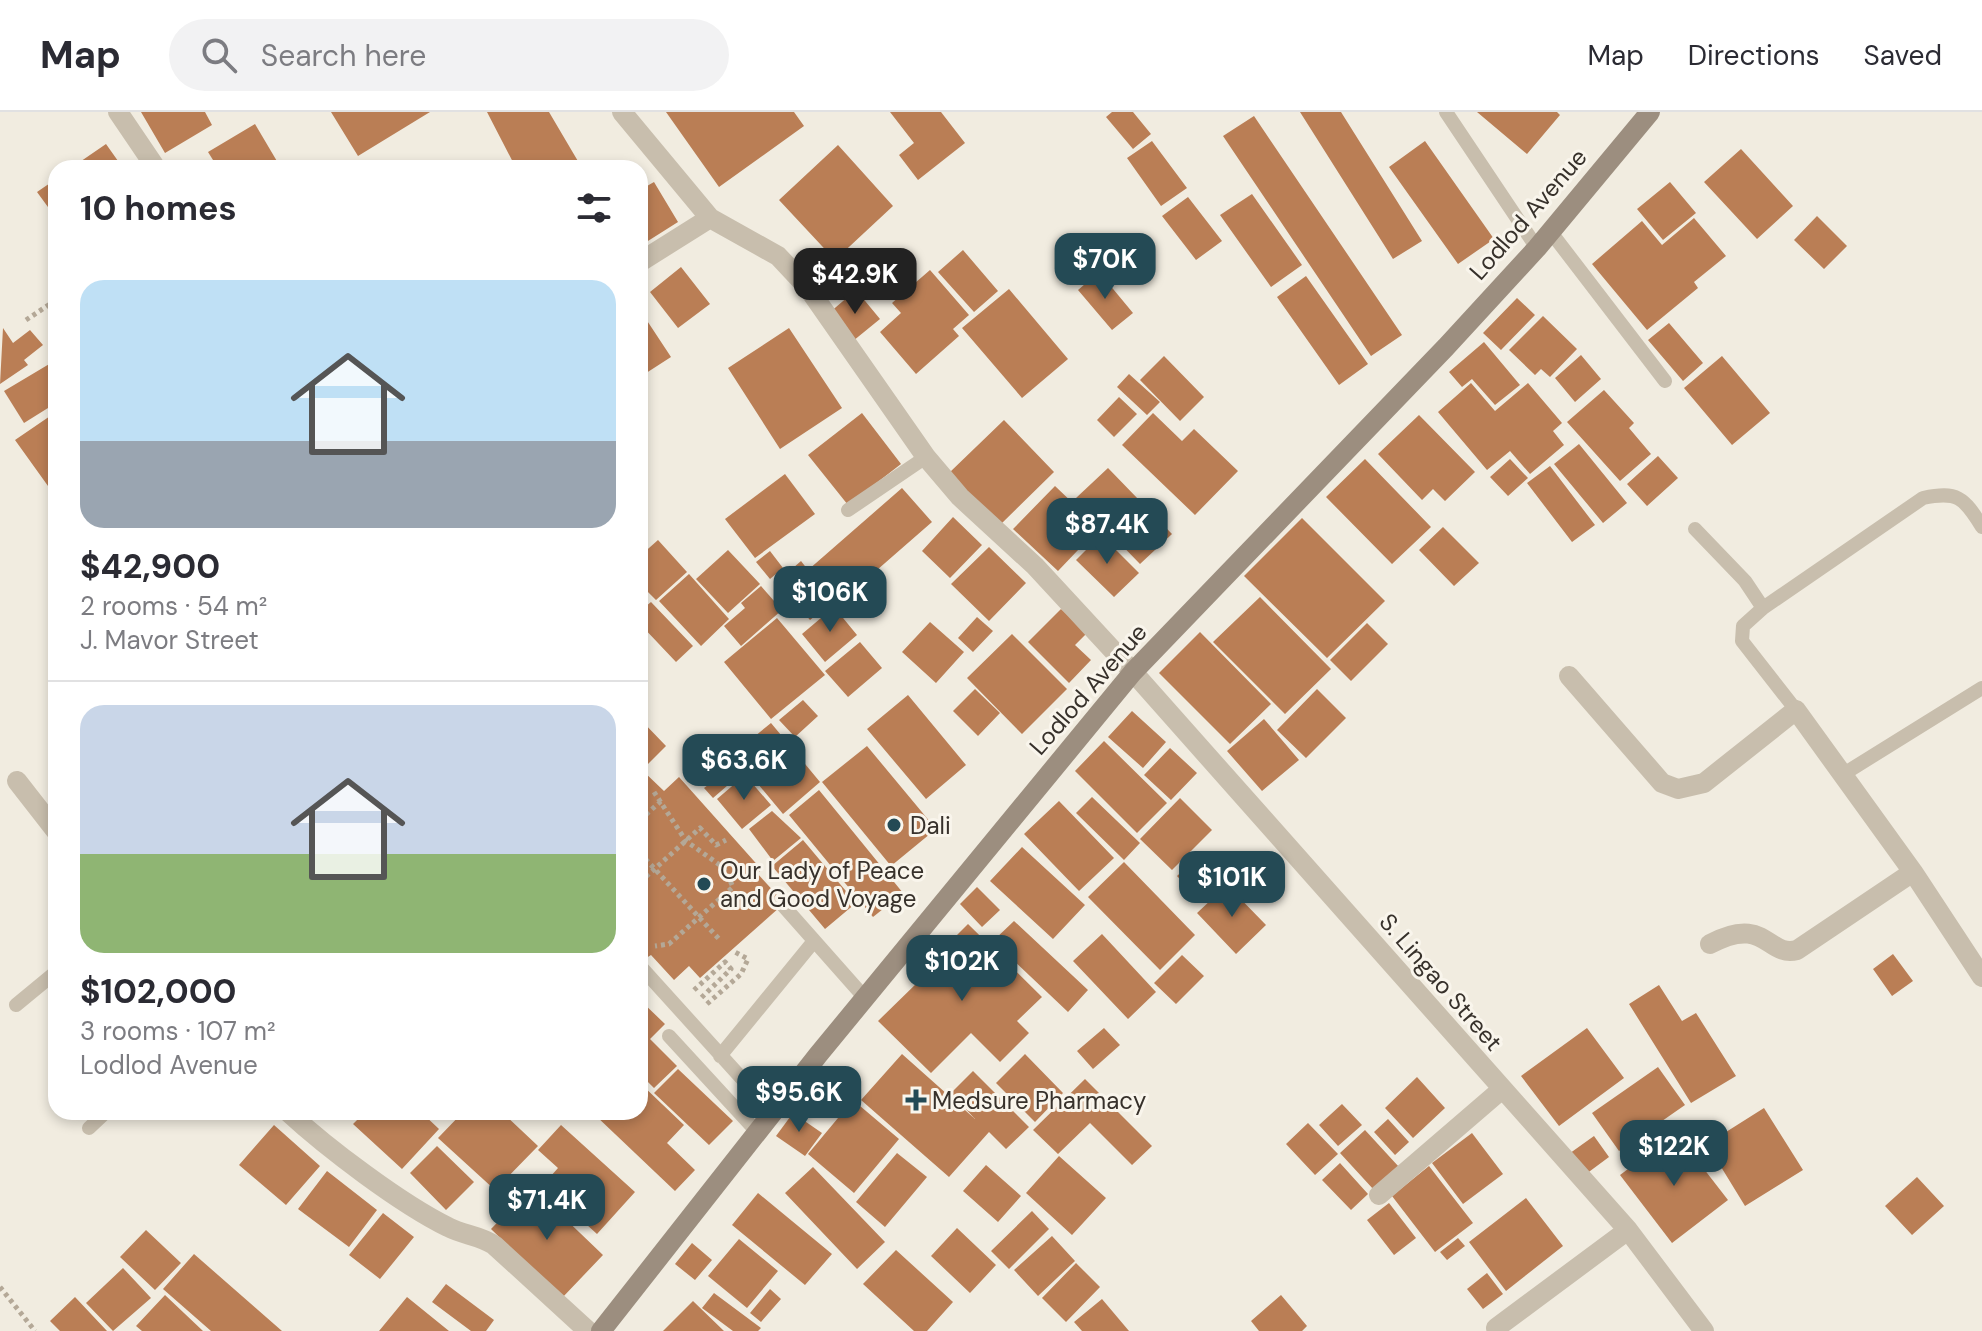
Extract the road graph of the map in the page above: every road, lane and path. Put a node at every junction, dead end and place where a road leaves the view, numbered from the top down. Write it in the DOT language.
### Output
graph roads {
  1 [pos="118,112"];
  2 [pos="622,112"];
  3 [pos="1446,112"];
  4 [pos="1646,116"];
  5 [pos="151,160"];
  6 [pos="710,218"];
  7 [pos="1550,231"];
  8 [pos="1537,248"];
  9 [pos="648,257"];
  10 [pos="48,305"];
  11 [pos="26,320"];
  12 [pos="1665,381"];
  13 [pos="926,457"];
  14 [pos="848,510"];
  15 [pos="1982,527"];
  16 [pos="1695,529"];
  17 [pos="1763,608"];
  18 [pos="1133,672"];
  19 [pos="1569,676"];
  20 [pos="1982,688"];
  21 [pos="1796,710"];
  22 [pos="1842,775"];
  23 [pos="17,781"];
  24 [pos="654,792"];
  25 [pos="661,801"];
  26 [pos="648,813"];
  27 [pos="48,821"];
  28 [pos="726,840"];
  29 [pos="686,841"];
  30 [pos="648,862"];
  31 [pos="654,869"];
  32 [pos="1913,872"];
  33 [pos="648,875"];
  34 [pos="780,902"];
  35 [pos="699,918"];
  36 [pos="719,939"];
  37 [pos="814,941"];
  38 [pos="648,943"];
  39 [pos="1710,944"];
  40 [pos="733,951"];
  41 [pos="648,975"];
  42 [pos="1982,977"];
  43 [pos="48,979"];
  44 [pos="682,989"];
  45 [pos="865,998"];
  46 [pos="16,1005"];
  47 [pos="669,1036"];
  48 [pos="720,1056"];
  49 [pos="1501,1090"];
  50 [pos="774,1114"];
  51 [pos="98,1120"];
  52 [pos="299,1120"];
  53 [pos="89,1128"];
  54 [pos="759,1134"];
  55 [pos="1379,1195"];
  56 [pos="1628,1230"];
  57 [pos="0,1287"];
  58 [pos="1496,1328"];
  59 [pos="35,1331"];
  60 [pos="588,1331"];
  61 [pos="601,1331"];
  62 [pos="1704,1331"];
  1 -- 5 [label="street"];
  2 -- 6 [label="street"];
  3 -- 8 [label="lane"];
  4 -- 7 [label="main road, Lodlod Avenue"];
  6 -- 9 [label="street"];
  6 -- 13 [label="street, S. Lingao Street"];
  7 -- 8 [label="main road, Lodlod Avenue"];
  7 -- 12 [label="lane"];
  8 -- 18 [label="main road, Lodlod Avenue"];
  10 -- 11 [label="path"];
  13 -- 14 [label="lane"];
  13 -- 18 [label="street, S. Lingao Street"];
  15 -- 17 [label="lane"];
  16 -- 17 [label="lane"];
  17 -- 21 [label="lane"];
  18 -- 45 [label="main road, Lodlod Avenue"];
  18 -- 49 [label="street, S. Lingao Street"];
  19 -- 21 [label="street"];
  20 -- 22 [label="lane"];
  21 -- 22 [label="street"];
  22 -- 32 [label="street"];
  23 -- 27 [label="street"];
  24 -- 25 [label="path"];
  25 -- 26 [label="path"];
  25 -- 29 [label="path"];
  28 -- 29 [label="path"];
  29 -- 31 [label="path"];
  29 -- 35 [label="path"];
  30 -- 31 [label="path"];
  31 -- 33 [label="path"];
  31 -- 35 [label="path"];
  32 -- 39 [label="street"];
  32 -- 42 [label="street"];
  34 -- 37 [label="lane"];
  35 -- 36 [label="path"];
  35 -- 38 [label="path"];
  37 -- 45 [label="lane"];
  37 -- 48 [label="lane"];
  40 -- 44 [label="path"];
  41 -- 48 [label="lane"];
  43 -- 46 [label="lane"];
  45 -- 50 [label="main road, Lodlod Avenue"];
  47 -- 54 [label="lane"];
  48 -- 50 [label="lane"];
  49 -- 55 [label="street"];
  49 -- 56 [label="street, S. Lingao Street"];
  50 -- 54 [label="main road, Lodlod Avenue"];
  51 -- 53 [label="lane"];
  52 -- 60 [label="street"];
  54 -- 61 [label="main road, Lodlod Avenue"];
  56 -- 58 [label="street"];
  56 -- 62 [label="street, S. Lingao Street"];
  57 -- 59 [label="path"];
}
